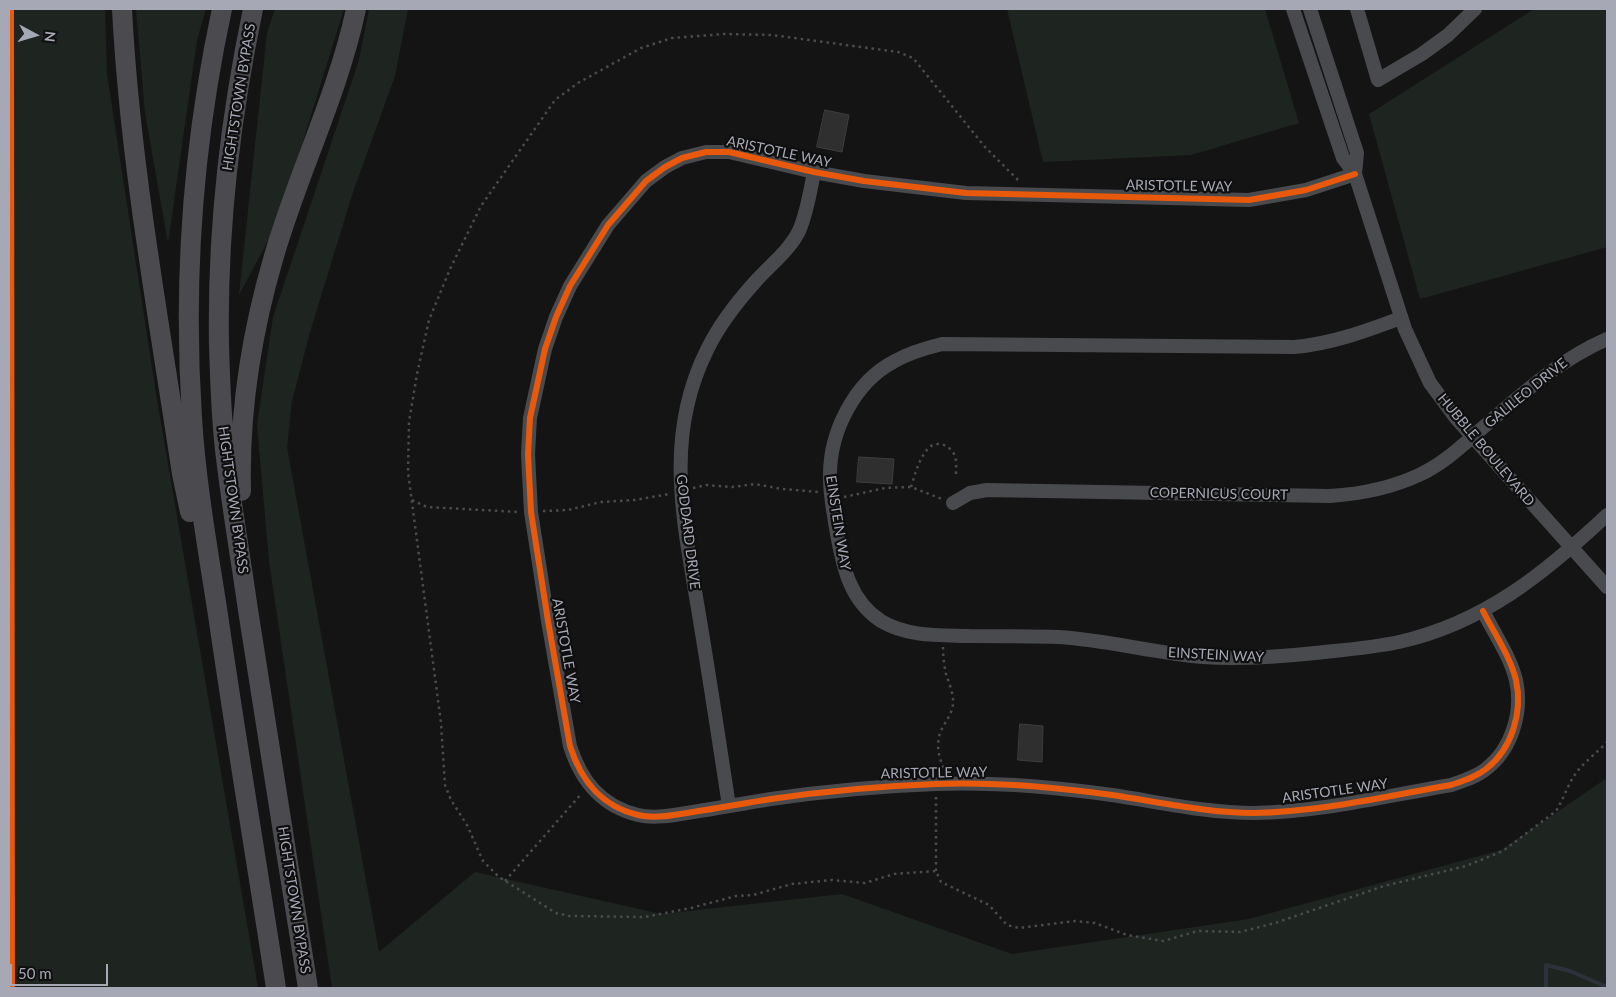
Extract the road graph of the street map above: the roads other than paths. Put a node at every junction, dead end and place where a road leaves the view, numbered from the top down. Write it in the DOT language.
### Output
graph roads {
  1 [pos="122,9"];
  2 [pos="222,9"];
  3 [pos="253,9"];
  4 [pos="356,9"];
  5 [pos="1293,9"];
  6 [pos="1310,9"];
  7 [pos="1356,9"];
  8 [pos="1475,9"];
  9 [pos="814,172"];
  10 [pos="1355,174"];
  11 [pos="1401,318"];
  12 [pos="1607,339"];
  13 [pos="1473,437"];
  14 [pos="953,503"];
  15 [pos="1607,516"];
  16 [pos="1571,548"];
  17 [pos="1607,587"];
  18 [pos="246,593"];
  19 [pos="1483,611"];
  20 [pos="231,705"];
  21 [pos="729,806"];
  22 [pos="276,988"];
  23 [pos="308,988"];
  1 -- 20 [label="highway"];
  2 -- 20 [label="highway"];
  3 -- 18 [label="highway, HIGHTSTOWN BYPASS"];
  4 -- 18 [label="highway"];
  5 -- 10 [label="street, HUBBLE BOULEVARD"];
  6 -- 10 [label="street, HUBBLE BOULEVARD"];
  7 -- 8 [label="street"];
  9 -- 10 [label="street, ARISTOTLE WAY"];
  9 -- 21 [label="street, GODDARD DRIVE"];
  9 -- 21 [label="street, ARISTOTLE WAY"];
  10 -- 11 [label="street, HUBBLE BOULEVARD"];
  11 -- 13 [label="street, HUBBLE BOULEVARD"];
  11 -- 19 [label="street, EINSTEIN WAY"];
  12 -- 13 [label="street, GALILEO DRIVE"];
  13 -- 14 [label="street, COPERNICUS COURT"];
  13 -- 16 [label="street, HUBBLE BOULEVARD"];
  15 -- 16 [label="street, EINSTEIN WAY"];
  16 -- 17 [label="street, HUBBLE BOULEVARD"];
  16 -- 19 [label="street, EINSTEIN WAY"];
  18 -- 23 [label="highway, HIGHTSTOWN BYPASS"];
  19 -- 21 [label="street, ARISTOTLE WAY"];
  20 -- 22 [label="highway"];
}
